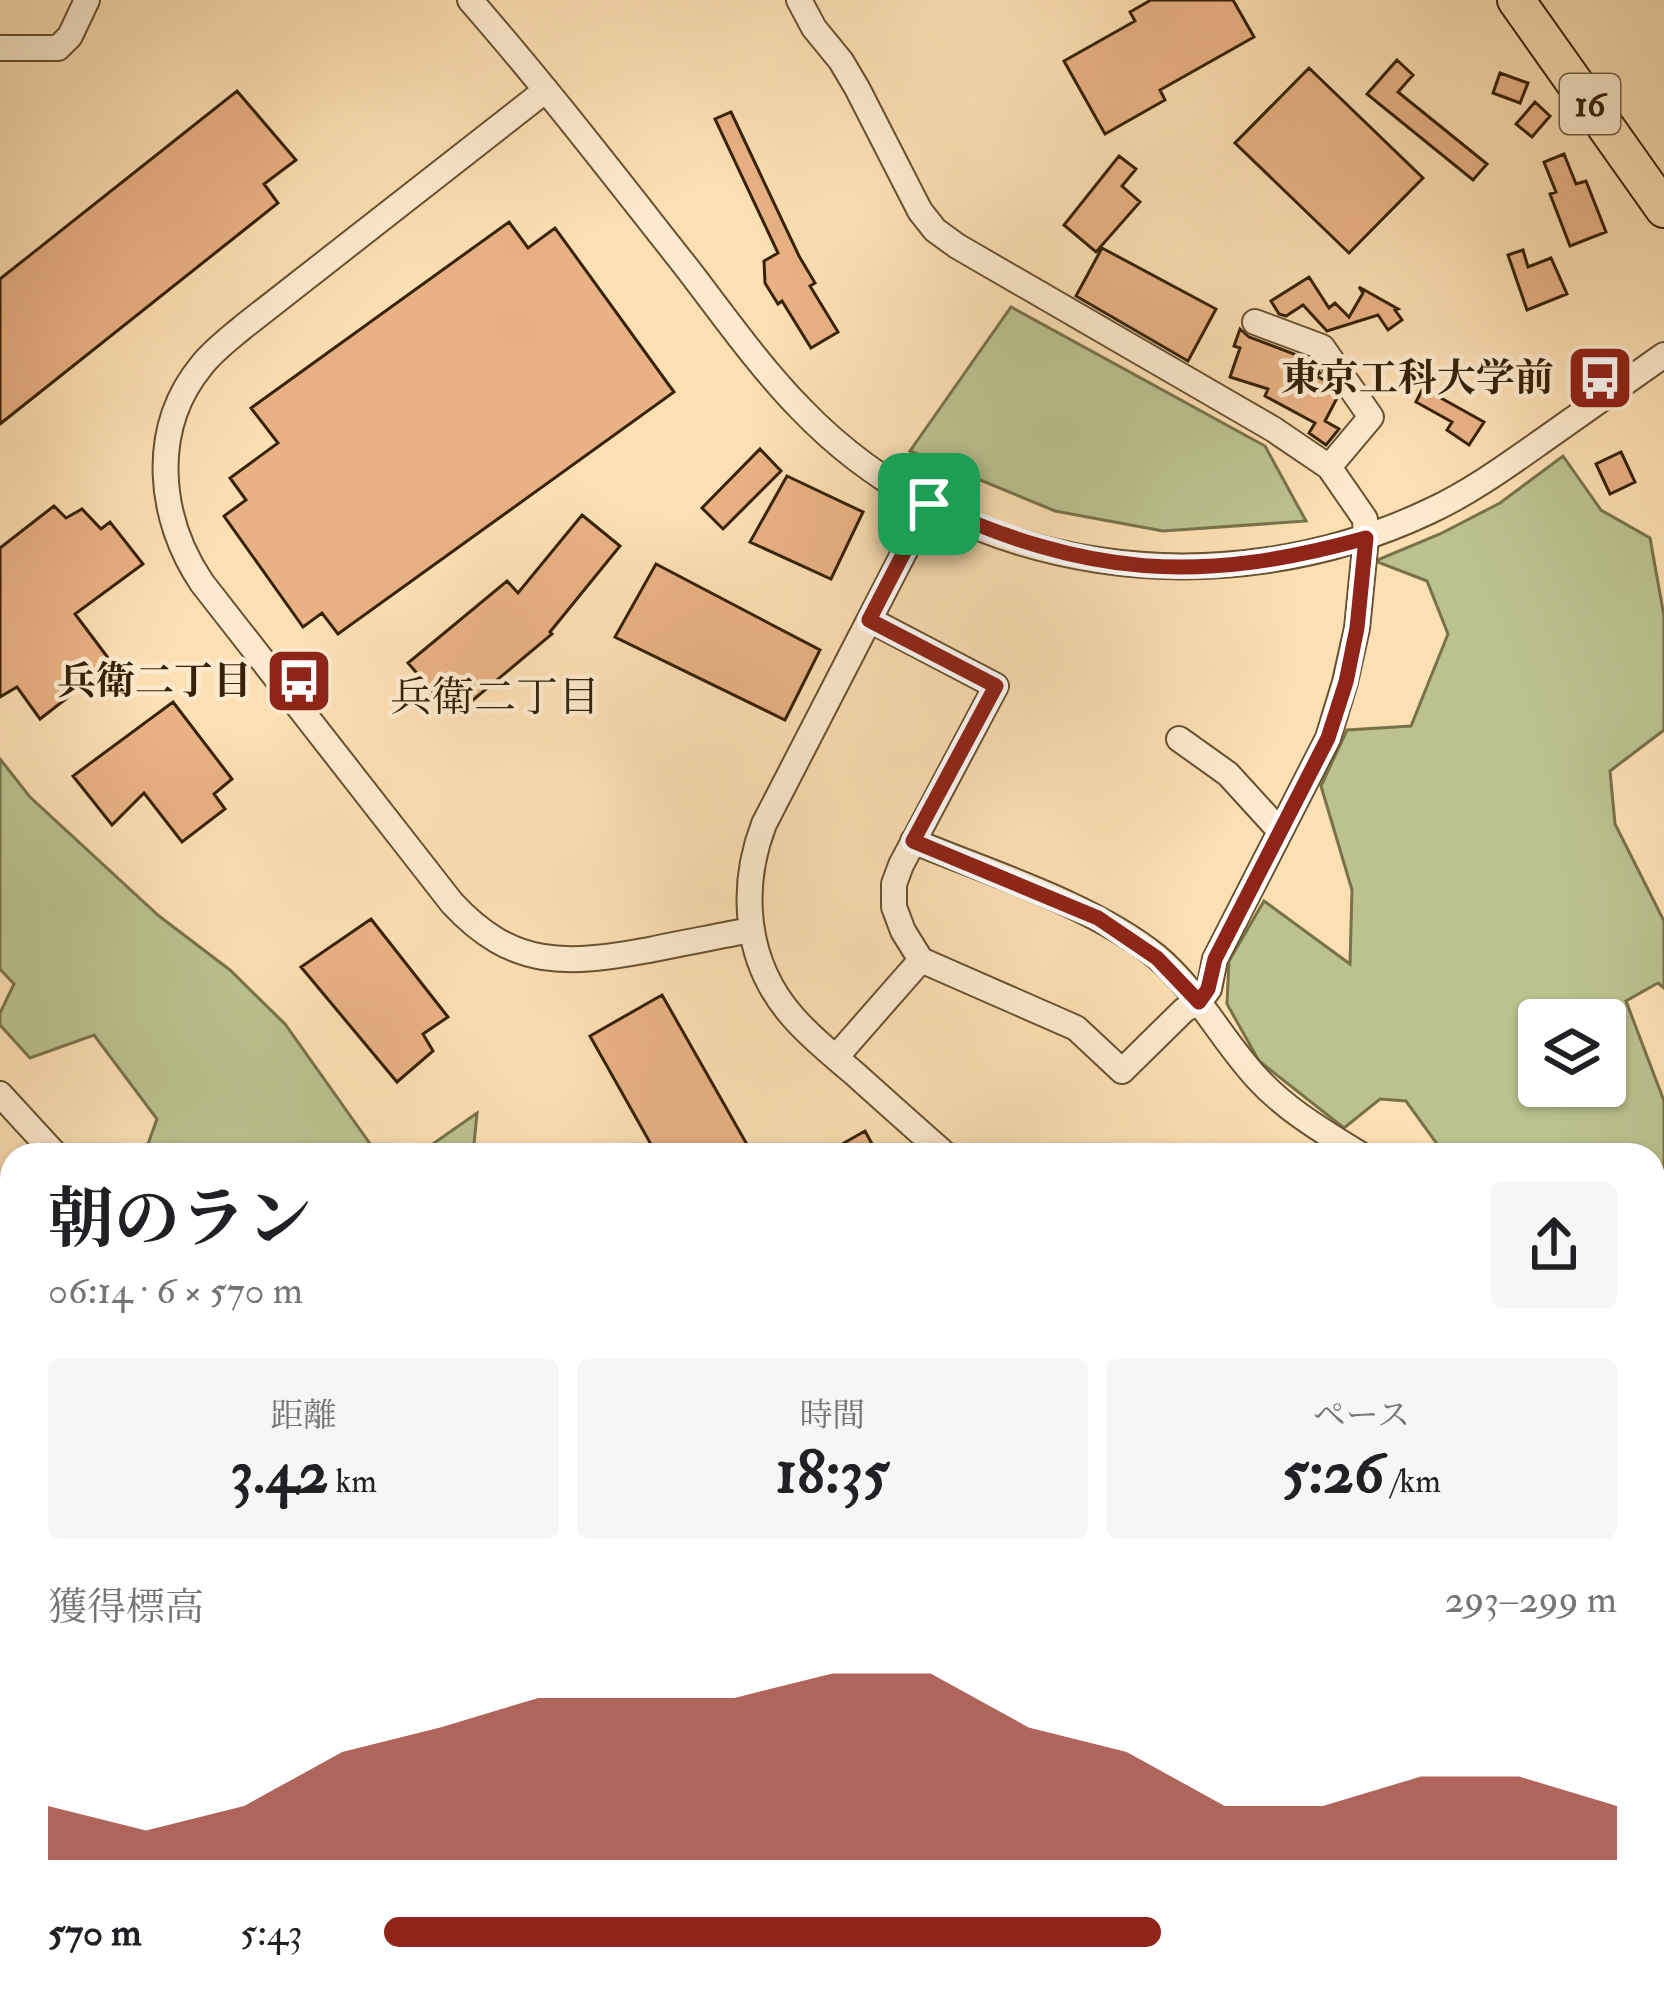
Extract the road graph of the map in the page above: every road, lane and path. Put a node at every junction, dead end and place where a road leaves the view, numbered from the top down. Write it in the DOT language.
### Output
graph roads {
  1 [pos="87,0"];
  2 [pos="470,0"];
  3 [pos="799,0"];
  4 [pos="1516,0"];
  5 [pos="0,48"];
  6 [pos="546,89"];
  7 [pos="1664,209"];
  8 [pos="1256,322"];
  9 [pos="1664,356"];
  10 [pos="1329,466"];
  11 [pos="929,504"];
  12 [pos="1366,538"];
  13 [pos="869,620"];
  14 [pos="1179,739"];
  15 [pos="1280,831"];
  16 [pos="913,841"];
  17 [pos="750,930"];
  18 [pos="921,959"];
  19 [pos="1199,1002"];
  20 [pos="836,1058"];
  21 [pos="0,1094"];
  22 [pos="45,1143"];
  23 [pos="932,1143"];
  24 [pos="1342,1143"];
  1 -- 5 [label="street"];
  2 -- 6 [label="street"];
  3 -- 10 [label="street"];
  4 -- 7 [label="highway, 16"];
  6 -- 11 [label="street"];
  6 -- 17 [label="street"];
  8 -- 10 [label="street"];
  9 -- 12 [label="street"];
  10 -- 12 [label="street"];
  11 -- 12 [label="street"];
  11 -- 13 [label="street"];
  12 -- 15 [label="street"];
  13 -- 16 [label="street"];
  13 -- 17 [label="street"];
  14 -- 15 [label="street"];
  15 -- 19 [label="street"];
  16 -- 18 [label="street"];
  16 -- 19 [label="street"];
  17 -- 20 [label="street"];
  18 -- 19 [label="street"];
  18 -- 20 [label="street"];
  19 -- 24 [label="street"];
  20 -- 23 [label="street"];
  21 -- 22 [label="street"];
}
